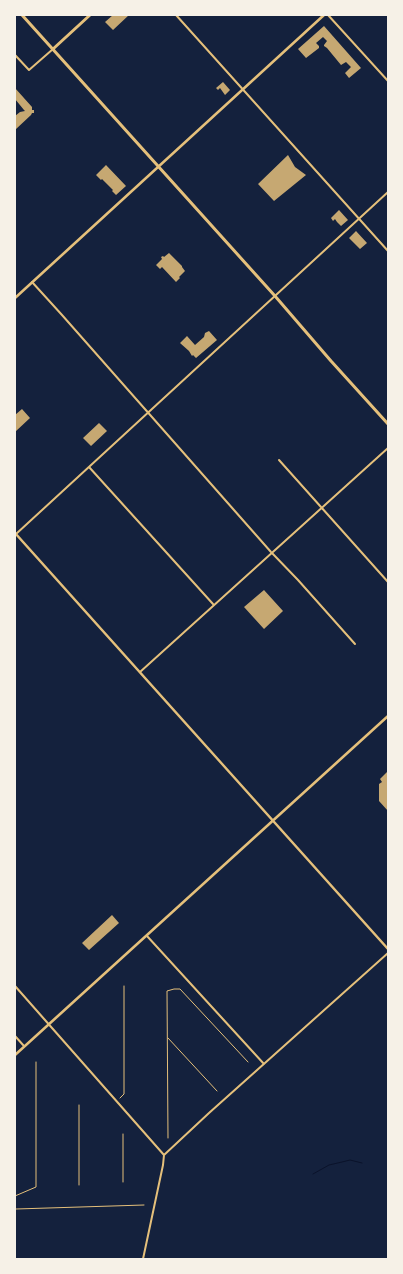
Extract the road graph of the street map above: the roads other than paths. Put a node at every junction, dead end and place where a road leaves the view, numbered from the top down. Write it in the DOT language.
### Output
graph roads {
  1 [pos="22,15"];
  2 [pos="90,15"];
  3 [pos="176,15"];
  4 [pos="324,15"];
  5 [pos="328,15"];
  6 [pos="53,49"];
  7 [pos="15,55"];
  8 [pos="388,81"];
  9 [pos="243,90"];
  10 [pos="159,166"];
  11 [pos="388,192"];
  12 [pos="359,218"];
  13 [pos="388,251"];
  14 [pos="32,282"];
  15 [pos="274,296"];
  16 [pos="15,298"];
  17 [pos="148,412"];
  18 [pos="388,424"];
  19 [pos="388,448"];
  20 [pos="279,460"];
  21 [pos="89,467"];
  22 [pos="323,508"];
  23 [pos="16,533"];
  24 [pos="271,552"];
  25 [pos="388,582"];
  26 [pos="214,605"];
  27 [pos="355,644"];
  28 [pos="140,672"];
  29 [pos="388,716"];
  30 [pos="273,821"];
  31 [pos="147,936"];
  32 [pos="388,951"];
  33 [pos="15,986"];
  34 [pos="124,986"];
  35 [pos="49,1024"];
  36 [pos="15,1036"];
  37 [pos="168,1038"];
  38 [pos="24,1046"];
  39 [pos="15,1055"];
  40 [pos="36,1062"];
  41 [pos="248,1062"];
  42 [pos="264,1064"];
  43 [pos="217,1091"];
  44 [pos="120,1098"];
  45 [pos="79,1105"];
  46 [pos="123,1134"];
  47 [pos="168,1138"];
  48 [pos="164,1155"];
  49 [pos="123,1182"];
  50 [pos="79,1185"];
  51 [pos="15,1196"];
  52 [pos="144,1206"];
  53 [pos="15,1210"];
  54 [pos="143,1259"];
  1 -- 6 [label="main road"];
  2 -- 6 [label="main road"];
  3 -- 9 [label="street"];
  4 -- 9 [label="street"];
  5 -- 8 [label="street"];
  6 -- 7 [label="street"];
  6 -- 10 [label="main road"];
  9 -- 10 [label="street"];
  9 -- 12 [label="street"];
  10 -- 14 [label="street"];
  10 -- 15 [label="main road"];
  11 -- 12 [label="street"];
  12 -- 13 [label="street"];
  12 -- 15 [label="street"];
  14 -- 16 [label="street"];
  14 -- 17 [label="street"];
  15 -- 17 [label="street"];
  15 -- 18 [label="main road"];
  17 -- 21 [label="street"];
  17 -- 24 [label="street"];
  19 -- 22 [label="street"];
  20 -- 22 [label="street"];
  21 -- 23 [label="street"];
  21 -- 26 [label="street"];
  22 -- 24 [label="street"];
  22 -- 25 [label="street"];
  23 -- 28 [label="street"];
  24 -- 26 [label="street"];
  24 -- 27 [label="street"];
  26 -- 28 [label="street"];
  28 -- 30 [label="street"];
  29 -- 30 [label="street"];
  30 -- 31 [label="street"];
  30 -- 32 [label="street"];
  31 -- 35 [label="street"];
  31 -- 42 [label="street"];
  32 -- 42 [label="street"];
  33 -- 35 [label="street"];
  34 -- 44 [label="lane"];
  35 -- 38 [label="street"];
  35 -- 48 [label="street"];
  36 -- 38 [label="street"];
  37 -- 41 [label="lane"];
  37 -- 43 [label="lane"];
  37 -- 47 [label="lane"];
  38 -- 39 [label="street"];
  40 -- 51 [label="lane"];
  42 -- 48 [label="street"];
  45 -- 50 [label="lane"];
  46 -- 49 [label="lane"];
  48 -- 54 [label="street"];
  52 -- 53 [label="lane"];
}
